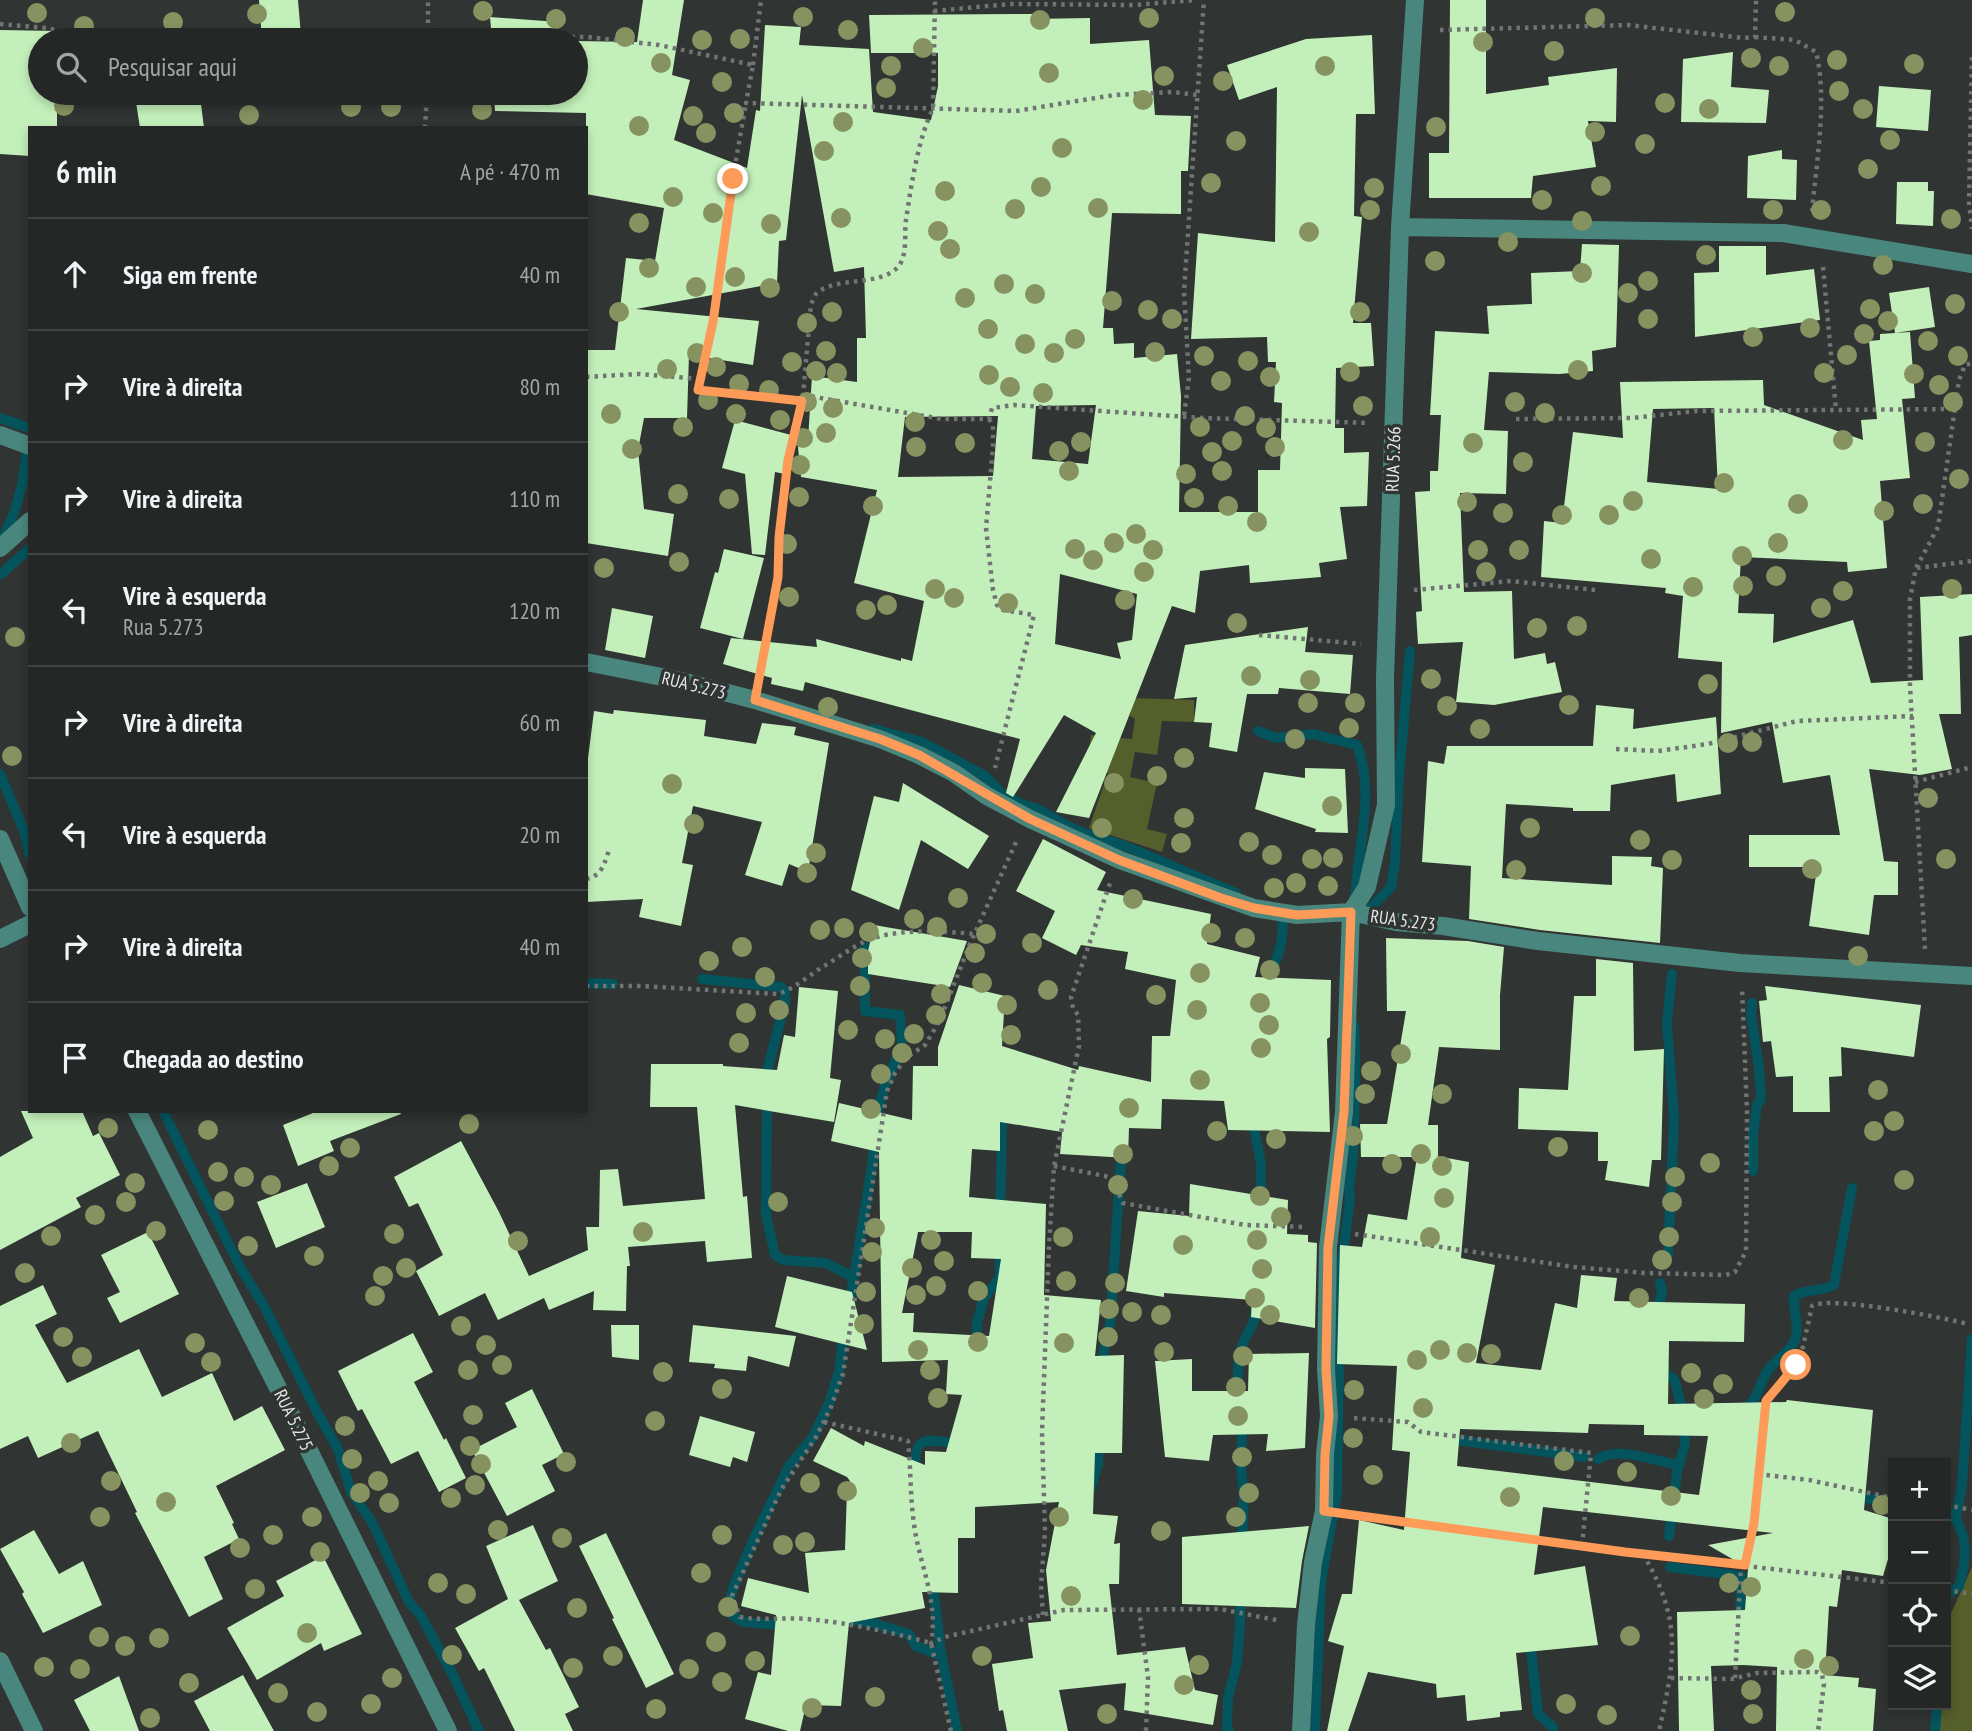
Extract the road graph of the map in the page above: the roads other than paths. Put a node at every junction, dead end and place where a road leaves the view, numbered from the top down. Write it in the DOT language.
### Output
graph roads {
  1 [pos="1415,0"];
  2 [pos="1400,227"];
  3 [pos="1972,264"];
  4 [pos="0,435"];
  5 [pos="28,445"];
  6 [pos="28,523"];
  7 [pos="0,548"];
  8 [pos="588,662"];
  9 [pos="0,839"];
  10 [pos="28,902"];
  11 [pos="1351,912"];
  12 [pos="28,925"];
  13 [pos="0,939"];
  14 [pos="1972,976"];
  15 [pos="138,1113"];
  16 [pos="0,1661"];
  17 [pos="34,1731"];
  18 [pos="448,1731"];
  19 [pos="1301,1731"];
  1 -- 2 [label="street, RUA 5.266"];
  2 -- 3 [label="street"];
  2 -- 11 [label="street, RUA 5.266"];
  4 -- 5 [label="street"];
  6 -- 7 [label="street"];
  8 -- 11 [label="street, RUA 5.273"];
  9 -- 10 [label="street"];
  11 -- 14 [label="street, RUA 5.273"];
  11 -- 19 [label="street"];
  12 -- 13 [label="street"];
  15 -- 18 [label="street, RUA 5.275"];
  16 -- 17 [label="street"];
}
